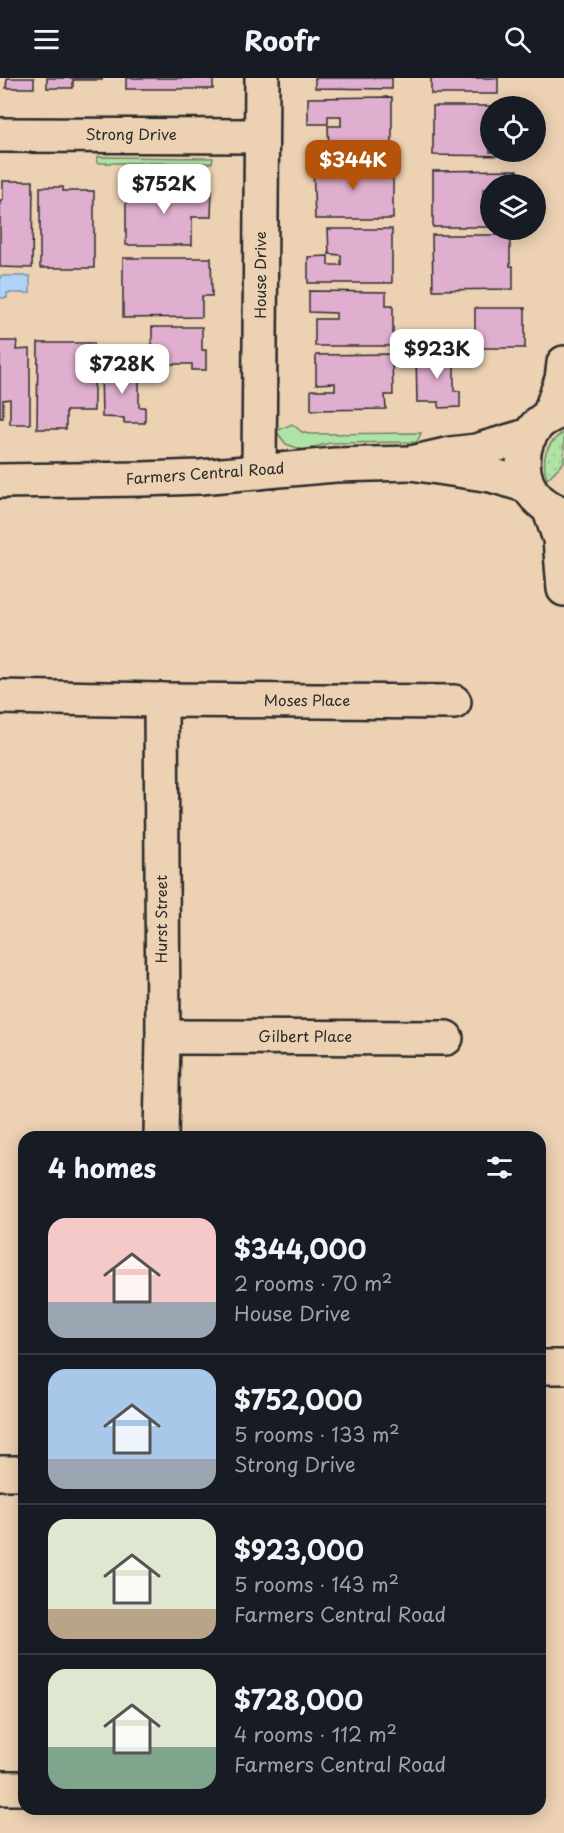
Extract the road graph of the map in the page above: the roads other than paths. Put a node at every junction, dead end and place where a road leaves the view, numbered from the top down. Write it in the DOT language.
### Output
graph roads {
  1 [pos="262,78"];
  2 [pos="0,135"];
  3 [pos="261,136"];
  4 [pos="564,363"];
  5 [pos="547,420"];
  6 [pos="411,464"];
  7 [pos="259,472"];
  8 [pos="0,481"];
  9 [pos="547,503"];
  10 [pos="564,589"];
  11 [pos="0,697"];
  12 [pos="161,700"];
  13 [pos="454,702"];
  14 [pos="163,1037"];
  15 [pos="446,1038"];
  16 [pos="161,1131"];
  17 [pos="546,1367"];
  18 [pos="564,1367"];
  19 [pos="0,1473"];
  20 [pos="18,1473"];
  21 [pos="0,1788"];
  22 [pos="18,1788"];
  1 -- 3 [label="street, House Drive"];
  2 -- 3 [label="street, Strong Drive"];
  3 -- 7 [label="street, House Drive"];
  4 -- 5 [label="street"];
  5 -- 6 [label="street, Farmers Central Road"];
  5 -- 9 [label="street"];
  6 -- 7 [label="street, Farmers Central Road"];
  6 -- 9 [label="street, Farmers Central Road"];
  7 -- 8 [label="street, Farmers Central Road"];
  9 -- 10 [label="street"];
  11 -- 12 [label="street, Moses Place"];
  12 -- 13 [label="street, Moses Place"];
  12 -- 14 [label="street, Hurst Street"];
  14 -- 15 [label="street, Gilbert Place"];
  14 -- 16 [label="street, Hurst Street"];
  17 -- 18 [label="street"];
  19 -- 20 [label="street"];
  21 -- 22 [label="street"];
}
